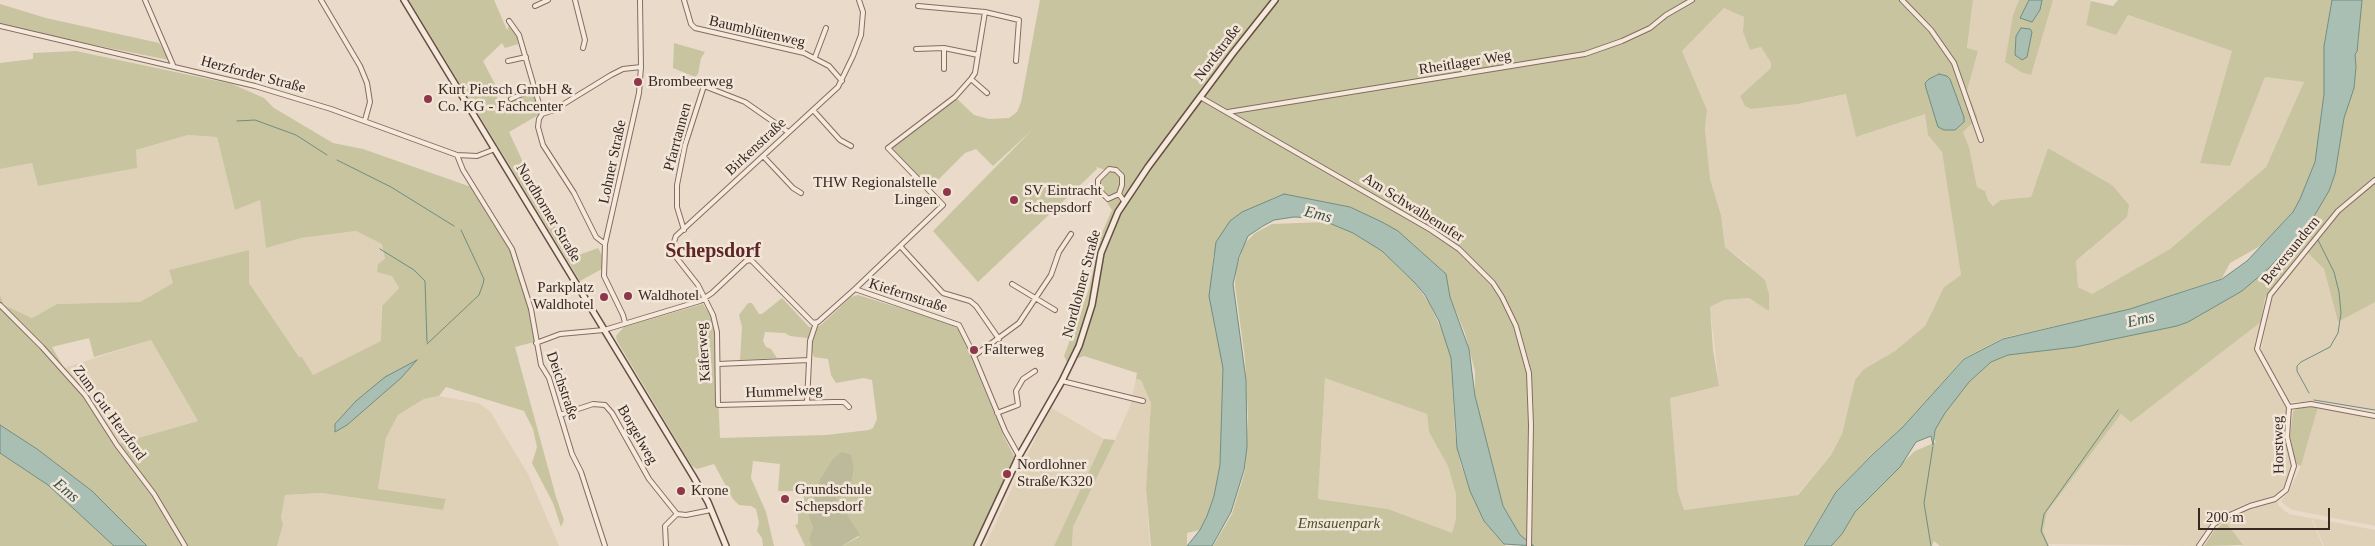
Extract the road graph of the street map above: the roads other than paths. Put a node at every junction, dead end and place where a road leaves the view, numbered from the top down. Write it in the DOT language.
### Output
graph roads {
  1 [pos="145,0"];
  2 [pos="320,0"];
  3 [pos="404,0"];
  4 [pos="548,0"];
  5 [pos="575,0"];
  6 [pos="640,0"];
  7 [pos="684,0"];
  8 [pos="859,0"];
  9 [pos="1275,0"];
  10 [pos="1692,0"];
  11 [pos="1902,0"];
  12 [pos="535,6"];
  13 [pos="918,6"];
  14 [pos="985,12"];
  15 [pos="509,21"];
  16 [pos="0,26"];
  17 [pos="826,28"];
  18 [pos="583,48"];
  19 [pos="916,48"];
  20 [pos="944,48"];
  21 [pos="978,55"];
  22 [pos="526,57"];
  23 [pos="815,57"];
  24 [pos="508,61"];
  25 [pos="1016,61"];
  26 [pos="173,66"];
  27 [pos="641,67"];
  28 [pos="944,69"];
  29 [pos="972,79"];
  30 [pos="842,81"];
  31 [pos="533,89"];
  32 [pos="987,93"];
  33 [pos="1200,97"];
  34 [pos="512,99"];
  35 [pos="813,110"];
  36 [pos="1228,112"];
  37 [pos="542,114"];
  38 [pos="1186,117"];
  39 [pos="365,120"];
  40 [pos="788,132"];
  41 [pos="1981,140"];
  42 [pos="851,146"];
  43 [pos="495,149"];
  44 [pos="457,155"];
  45 [pos="763,156"];
  46 [pos="2375,180"];
  47 [pos="802,194"];
  48 [pos="1119,194"];
  49 [pos="1124,201"];
  50 [pos="684,230"];
  51 [pos="1071,234"];
  52 [pos="605,244"];
  53 [pos="900,247"];
  54 [pos="1012,284"];
  55 [pos="855,289"];
  56 [pos="1035,298"];
  57 [pos="704,299"];
  58 [pos="0,305"];
  59 [pos="1055,310"];
  60 [pos="624,323"];
  61 [pos="816,324"];
  62 [pos="604,330"];
  63 [pos="999,338"];
  64 [pos="536,343"];
  65 [pos="974,356"];
  66 [pos="809,360"];
  67 [pos="718,364"];
  68 [pos="1035,371"];
  69 [pos="1062,381"];
  70 [pos="1143,401"];
  71 [pos="806,402"];
  72 [pos="718,405"];
  73 [pos="2289,407"];
  74 [pos="849,408"];
  75 [pos="997,413"];
  76 [pos="560,415"];
  77 [pos="2375,416"];
  78 [pos="1019,456"];
  79 [pos="711,510"];
  80 [pos="677,514"];
  81 [pos="185,546"];
  82 [pos="605,546"];
  83 [pos="666,546"];
  84 [pos="726,546"];
  85 [pos="977,546"];
  86 [pos="1529,546"];
  87 [pos="2199,546"];
  1 -- 26 [label="street"];
  2 -- 39 [label="street"];
  3 -- 43 [label="main road, Nordhorner Straße"];
  4 -- 12 [label="street"];
  5 -- 18 [label="street"];
  6 -- 27 [label="street, Lohner Straße"];
  7 -- 23 [label="street, Baumblütenweg"];
  8 -- 30 [label="street, Birkenstraße"];
  9 -- 33 [label="main road, Nordstraße"];
  10 -- 36 [label="street, Rheitlager Weg"];
  11 -- 41 [label="street"];
  13 -- 14 [label="street"];
  14 -- 21 [label="street"];
  14 -- 25 [label="street"];
  15 -- 22 [label="street"];
  16 -- 26 [label="street, Herzforder Straße"];
  17 -- 23 [label="street, Baumblütenweg"];
  19 -- 20 [label="street"];
  20 -- 21 [label="street"];
  20 -- 28 [label="street"];
  21 -- 29 [label="street"];
  22 -- 24 [label="street"];
  22 -- 31 [label="street"];
  23 -- 30 [label="street, Baumblütenweg"];
  26 -- 39 [label="street, Herzforder Straße"];
  27 -- 37 [label="street"];
  27 -- 52 [label="street, Lohner Straße"];
  29 -- 32 [label="street"];
  29 -- 53 [label="street"];
  30 -- 35 [label="street, Birkenstraße"];
  31 -- 34 [label="street"];
  31 -- 37 [label="street"];
  33 -- 36 [label="street, Am Schwalbenufer"];
  33 -- 38 [label="main road, Nordstraße"];
  35 -- 40 [label="street, Birkenstraße"];
  35 -- 42 [label="street"];
  36 -- 86 [label="street, Am Schwalbenufer"];
  37 -- 52 [label="street"];
  38 -- 49 [label="main road, Nordlohner Straße"];
  39 -- 44 [label="street, Herzforder Straße"];
  40 -- 45 [label="street, Birkenstraße"];
  40 -- 50 [label="street, Pfarrtannen"];
  43 -- 44 [label="street, Herzforder Straße"];
  43 -- 62 [label="main road, Nordhorner Straße"];
  44 -- 64 [label="street, Deichstraße"];
  45 -- 47 [label="street"];
  45 -- 50 [label="street, Birkenstraße"];
  46 -- 73 [label="street, Beversundern"];
  48 -- 48 [label="street"];
  48 -- 49 [label="street"];
  49 -- 69 [label="main road, Nordlohner Straße"];
  50 -- 57 [label="street, Birkenstraße"];
  51 -- 56 [label="street"];
  52 -- 60 [label="street, Lohner Straße"];
  53 -- 55 [label="street"];
  53 -- 63 [label="street"];
  54 -- 56 [label="street"];
  55 -- 61 [label="street, Kiefernstraße"];
  55 -- 65 [label="street, Kiefernstraße"];
  56 -- 59 [label="street"];
  56 -- 63 [label="street"];
  57 -- 60 [label="street"];
  57 -- 61 [label="street"];
  57 -- 67 [label="street, Käferweg"];
  58 -- 81 [label="street, Zum Gut Herzford"];
  60 -- 62 [label="street"];
  61 -- 66 [label="street"];
  62 -- 64 [label="street"];
  62 -- 79 [label="main road, Nordhorner Straße"];
  63 -- 65 [label="street"];
  64 -- 76 [label="street, Deichstraße"];
  65 -- 75 [label="street, Kiefernstraße"];
  66 -- 67 [label="street"];
  66 -- 71 [label="street"];
  67 -- 72 [label="street, Käferweg"];
  68 -- 75 [label="street"];
  69 -- 70 [label="street"];
  69 -- 78 [label="main road, Nordlohner Straße"];
  71 -- 72 [label="street, Hummelweg"];
  71 -- 74 [label="street, Hummelweg"];
  73 -- 77 [label="street, Horstweg"];
  73 -- 87 [label="street, Horstweg"];
  75 -- 78 [label="street, Kiefernstraße"];
  76 -- 80 [label="street, Borgelweg"];
  76 -- 82 [label="street, Deichstraße"];
  78 -- 85 [label="main road, Nordlohner Straße"];
  79 -- 80 [label="street"];
  79 -- 84 [label="main road, Nordhorner Straße"];
  80 -- 83 [label="street"];
}
